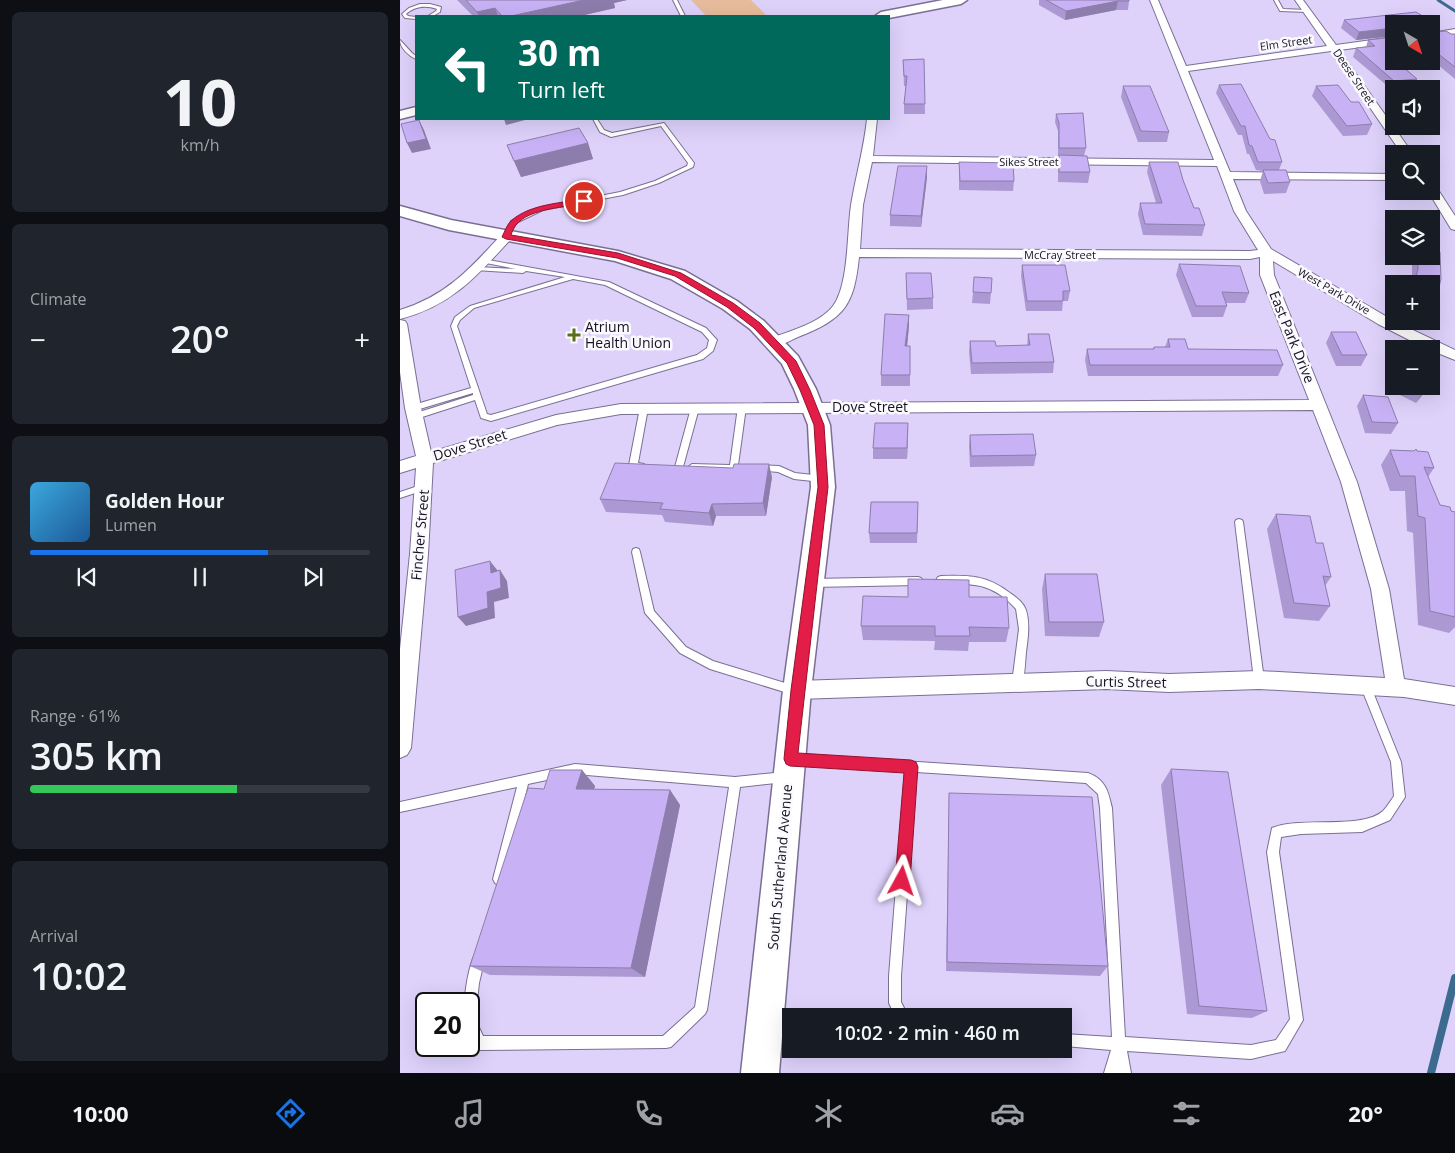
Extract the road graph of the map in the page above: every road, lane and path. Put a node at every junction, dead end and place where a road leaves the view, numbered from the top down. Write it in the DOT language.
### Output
graph roads {
  1 [pos="675,0"];
  2 [pos="961,0"];
  3 [pos="1154,0"];
  4 [pos="1276,0"];
  5 [pos="1299,0"];
  6 [pos="1307,11"];
  7 [pos="432,15"];
  8 [pos="682,15"];
  9 [pos="886,15"];
  10 [pos="402,16"];
  11 [pos="415,18"];
  12 [pos="1455,32"];
  13 [pos="1440,34"];
  14 [pos="400,41"];
  15 [pos="1385,41"];
  16 [pos="1334,48"];
  17 [pos="415,57"];
  18 [pos="1182,69"];
  19 [pos="415,111"];
  20 [pos="400,114"];
  21 [pos="596,120"];
  22 [pos="872,120"];
  23 [pos="1402,145"];
  24 [pos="866,159"];
  25 [pos="1224,169"];
  26 [pos="1385,177"];
  27 [pos="1439,200"];
  28 [pos="400,211"];
  29 [pos="1455,226"];
  30 [pos="506,237"];
  31 [pos="1266,252"];
  32 [pos="854,253"];
  33 [pos="480,265"];
  34 [pos="528,270"];
  35 [pos="573,277"];
  36 [pos="400,315"];
  37 [pos="400,324"];
  38 [pos="774,342"];
  39 [pos="1455,356"];
  40 [pos="476,394"];
  41 [pos="1318,405"];
  42 [pos="742,407"];
  43 [pos="811,407"];
  44 [pos="644,408"];
  45 [pos="695,408"];
  46 [pos="415,412"];
  47 [pos="425,459"];
  48 [pos="649,466"];
  49 [pos="400,467"];
  50 [pos="734,467"];
  51 [pos="823,479"];
  52 [pos="424,487"];
  53 [pos="400,495"];
  54 [pos="1239,522"];
  55 [pos="636,552"];
  56 [pos="812,583"];
  57 [pos="1259,680"];
  58 [pos="1017,683"];
  59 [pos="1366,687"];
  60 [pos="1396,688"];
  61 [pos="797,690"];
  62 [pos="1455,696"];
  63 [pos="400,748"];
  64 [pos="911,767"];
  65 [pos="789,768"];
  66 [pos="524,780"];
  67 [pos="735,782"];
  68 [pos="400,807"];
  69 [pos="497,886"];
  70 [pos="482,944"];
  71 [pos="472,992"];
  72 [pos="898,1008"];
  73 [pos="1072,1040"];
  74 [pos="480,1043"];
  75 [pos="1119,1043"];
  76 [pos="760,1073"];
  77 [pos="1111,1073"];
  78 [pos="1124,1073"];
  1 -- 8 [label="lane"];
  2 -- 9 [label="street"];
  3 -- 18 [label="street, East Park Drive"];
  4 -- 6 [label="lane"];
  5 -- 6 [label="street, Deese Street"];
  6 -- 16 [label="street, Deese Street"];
  7 -- 10 [label="lane"];
  10 -- 11 [label="lane"];
  12 -- 13 [label="street"];
  14 -- 17 [label="lane"];
  15 -- 16 [label="street, Elm Street"];
  16 -- 18 [label="street, Elm Street"];
  16 -- 23 [label="street, Deese Street"];
  18 -- 25 [label="street, East Park Drive"];
  19 -- 20 [label="street"];
  21 -- 30 [label="lane"];
  22 -- 24 [label="street"];
  24 -- 25 [label="street, Sikes Street"];
  24 -- 32 [label="street"];
  25 -- 26 [label="street, Sikes Street"];
  25 -- 31 [label="street, East Park Drive"];
  27 -- 29 [label="street"];
  28 -- 30 [label="street, South Sutherland Avenue"];
  30 -- 33 [label="street"];
  30 -- 38 [label="street, South Sutherland Avenue"];
  31 -- 32 [label="street, McCray Street"];
  31 -- 39 [label="street, West Park Drive"];
  31 -- 41 [label="street, East Park Drive"];
  32 -- 38 [label="street"];
  33 -- 34 [label="lane"];
  33 -- 36 [label="street"];
  34 -- 35 [label="lane"];
  35 -- 40 [label="lane"];
  35 -- 40 [label="lane"];
  37 -- 46 [label="street, Fincher Street"];
  38 -- 43 [label="street, South Sutherland Avenue"];
  40 -- 46 [label="lane"];
  41 -- 43 [label="street, Dove Street"];
  41 -- 60 [label="street, East Park Drive"];
  42 -- 43 [label="street, Dove Street"];
  42 -- 45 [label="street, Dove Street"];
  42 -- 50 [label="lane"];
  43 -- 51 [label="street, South Sutherland Avenue"];
  44 -- 45 [label="street, Dove Street"];
  44 -- 47 [label="street, Dove Street"];
  44 -- 48 [label="lane"];
  45 -- 50 [label="lane"];
  46 -- 47 [label="street, Fincher Street"];
  47 -- 49 [label="street, Dove Street"];
  47 -- 52 [label="street, Fincher Street"];
  50 -- 51 [label="lane"];
  51 -- 56 [label="street, South Sutherland Avenue"];
  52 -- 53 [label="lane"];
  52 -- 63 [label="street, Fincher Street"];
  54 -- 57 [label="lane"];
  55 -- 61 [label="lane"];
  56 -- 58 [label="lane"];
  56 -- 61 [label="street, South Sutherland Avenue"];
  57 -- 58 [label="street, Curtis Street"];
  57 -- 59 [label="street, Curtis Street"];
  58 -- 61 [label="street, Curtis Street"];
  59 -- 60 [label="street, Curtis Street"];
  59 -- 75 [label="lane"];
  60 -- 62 [label="street, Curtis Street"];
  61 -- 65 [label="street, South Sutherland Avenue"];
  64 -- 65 [label="lane"];
  64 -- 72 [label="lane"];
  64 -- 75 [label="lane"];
  65 -- 67 [label="lane"];
  65 -- 76 [label="street, South Sutherland Avenue"];
  66 -- 67 [label="lane"];
  66 -- 68 [label="lane"];
  66 -- 69 [label="lane"];
  67 -- 74 [label="lane"];
  70 -- 71 [label="lane"];
  73 -- 75 [label="lane"];
  75 -- 77 [label="lane"];
  75 -- 78 [label="lane"];
}
